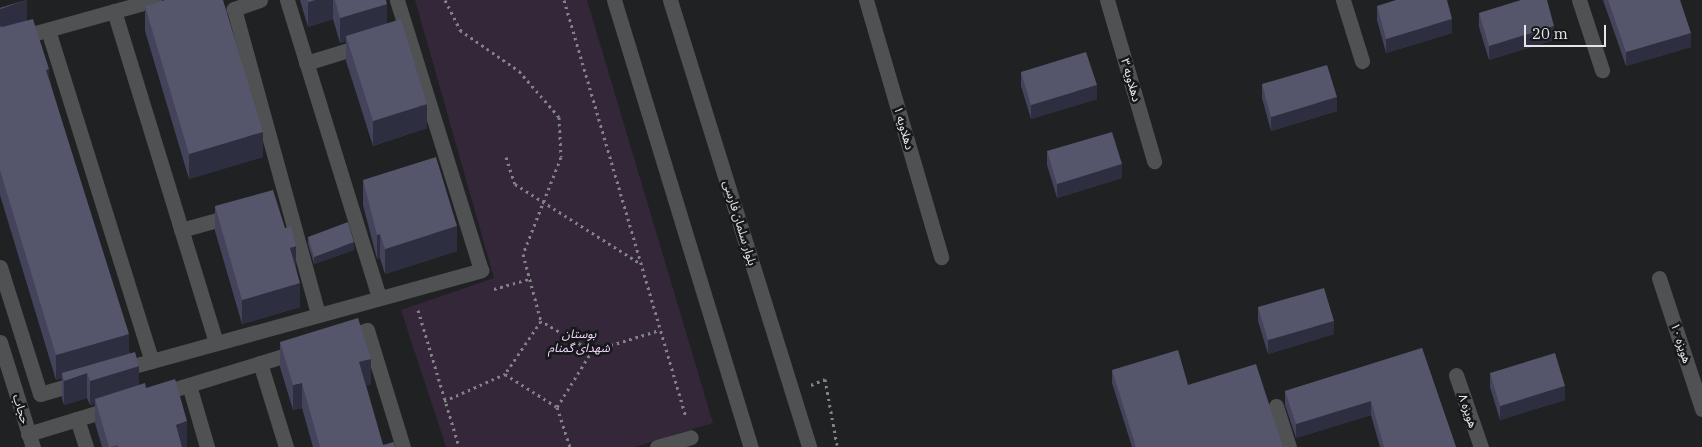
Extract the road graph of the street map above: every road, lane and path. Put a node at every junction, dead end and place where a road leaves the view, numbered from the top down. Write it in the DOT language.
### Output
graph roads {
  1 [pos="154,0"];
  2 [pos="287,0"];
  3 [pos="397,0"];
  4 [pos="445,0"];
  5 [pos="564,0"];
  6 [pos="614,0"];
  7 [pos="670,0"];
  8 [pos="866,0"];
  9 [pos="1107,0"];
  10 [pos="1343,0"];
  11 [pos="1579,0"];
  12 [pos="256,1"];
  13 [pos="114,11"];
  14 [pos="48,30"];
  15 [pos="407,32"];
  16 [pos="0,44"];
  17 [pos="1362,61"];
  18 [pos="306,63"];
  19 [pos="1602,70"];
  20 [pos="506,158"];
  21 [pos="1154,160"];
  22 [pos="449,166"];
  23 [pos="430,172"];
  24 [pos="366,192"];
  25 [pos="348,198"];
  26 [pos="286,200"];
  27 [pos="543,202"];
  28 [pos="267,205"];
  29 [pos="248,211"];
  30 [pos="181,230"];
  31 [pos="942,257"];
  32 [pos="641,264"];
  33 [pos="0,267"];
  34 [pos="1659,278"];
  35 [pos="530,279"];
  36 [pos="492,290"];
  37 [pos="379,298"];
  38 [pos="426,308"];
  39 [pos="318,315"];
  40 [pos="540,321"];
  41 [pos="660,330"];
  42 [pos="332,341"];
  43 [pos="0,342"];
  44 [pos="216,343"];
  45 [pos="314,346"];
  46 [pos="592,351"];
  47 [pos="152,361"];
  48 [pos="260,363"];
  49 [pos="504,374"];
  50 [pos="1456,375"];
  51 [pos="825,379"];
  52 [pos="189,385"];
  53 [pos="142,399"];
  54 [pos="444,401"];
  55 [pos="124,404"];
  56 [pos="557,406"];
  57 [pos="1276,406"];
  58 [pos="1702,408"];
  59 [pos="77,419"];
  60 [pos="691,437"];
  61 [pos="31,440"];
  62 [pos="837,445"];
  63 [pos="86,447"];
  64 [pos="207,447"];
  65 [pos="286,447"];
  66 [pos="403,447"];
  67 [pos="459,447"];
  68 [pos="570,447"];
  69 [pos="657,447"];
  70 [pos="751,447"];
  71 [pos="809,447"];
  72 [pos="1289,447"];
  73 [pos="1481,447"];
  1 -- 13 [label="street"];
  2 -- 18 [label="street"];
  3 -- 15 [label="street"];
  4 -- 27 [label="path"];
  5 -- 32 [label="path"];
  6 -- 70 [label="street"];
  7 -- 71 [label="street, بلوار سلمان فارسی"];
  8 -- 31 [label="street, دهلاویه ۱"];
  9 -- 21 [label="street, دهلاویه ۳"];
  10 -- 17 [label="street"];
  11 -- 19 [label="street"];
  12 -- 26 [label="street"];
  13 -- 14 [label="street"];
  13 -- 30 [label="street"];
  14 -- 16 [label="street"];
  14 -- 47 [label="street"];
  15 -- 18 [label="street"];
  15 -- 22 [label="street"];
  18 -- 25 [label="street"];
  20 -- 27 [label="path"];
  22 -- 23 [label="street"];
  22 -- 37 [label="street"];
  24 -- 25 [label="street"];
  25 -- 37 [label="street"];
  26 -- 28 [label="street"];
  26 -- 39 [label="street"];
  27 -- 32 [label="path"];
  27 -- 35 [label="path"];
  29 -- 30 [label="street"];
  30 -- 44 [label="street"];
  32 -- 41 [label="path"];
  33 -- 47 [label="street"];
  34 -- 58 [label="street, هویزه ۱۰"];
  35 -- 36 [label="path"];
  35 -- 40 [label="path"];
  37 -- 39 [label="street"];
  38 -- 54 [label="path"];
  39 -- 44 [label="street"];
  40 -- 46 [label="path"];
  40 -- 49 [label="path"];
  41 -- 46 [label="path"];
  41 -- 60 [label="path"];
  42 -- 66 [label="street"];
  43 -- 61 [label="street, حجاب"];
  44 -- 47 [label="street"];
  45 -- 48 [label="street"];
  46 -- 56 [label="path"];
  48 -- 52 [label="street"];
  48 -- 65 [label="street"];
  49 -- 54 [label="path"];
  49 -- 56 [label="path"];
  50 -- 73 [label="street, هویزه ۸"];
  51 -- 62 [label="path"];
  52 -- 53 [label="street"];
  52 -- 64 [label="street"];
  54 -- 67 [label="path"];
  55 -- 59 [label="street"];
  56 -- 68 [label="path"];
  57 -- 72 [label="street"];
  59 -- 61 [label="street"];
  59 -- 63 [label="street"];
  60 -- 69 [label="street"];
}
